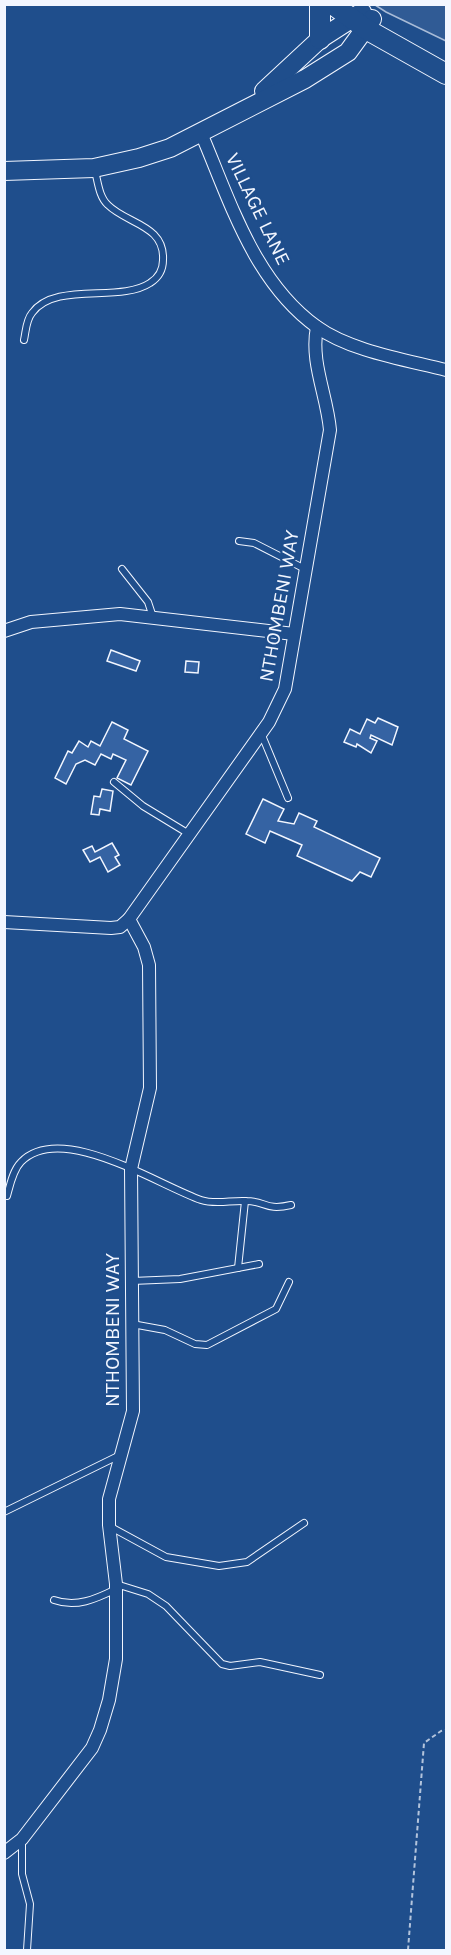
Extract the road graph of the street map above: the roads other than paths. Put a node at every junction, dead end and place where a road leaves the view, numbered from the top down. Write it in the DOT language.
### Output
graph roads {
  1 [pos="320,4"];
  2 [pos="332,4"];
  3 [pos="361,17"];
  4 [pos="320,39"];
  5 [pos="447,61"];
  6 [pos="447,74"];
  7 [pos="230,118"];
  8 [pos="201,133"];
  9 [pos="94,168"];
  10 [pos="4,171"];
  11 [pos="317,327"];
  12 [pos="24,340"];
  13 [pos="447,370"];
  14 [pos="239,541"];
  15 [pos="122,569"];
  16 [pos="305,569"];
  17 [pos="153,617"];
  18 [pos="4,631"];
  19 [pos="294,634"];
  20 [pos="261,732"];
  21 [pos="114,782"];
  22 [pos="288,798"];
  23 [pos="189,834"];
  24 [pos="129,919"];
  25 [pos="4,922"];
  26 [pos="131,1169"];
  27 [pos="7,1196"];
  28 [pos="245,1201"];
  29 [pos="291,1205"];
  30 [pos="259,1264"];
  31 [pos="238,1268"];
  32 [pos="131,1281"];
  33 [pos="289,1282"];
  34 [pos="131,1324"];
  35 [pos="121,1455"];
  36 [pos="4,1512"];
  37 [pos="304,1523"];
  38 [pos="109,1525"];
  39 [pos="116,1586"];
  40 [pos="54,1600"];
  41 [pos="320,1675"];
  42 [pos="22,1839"];
  43 [pos="4,1853"];
  44 [pos="27,1950"];
  1 -- 4 [label="main road"];
  2 -- 3 [label="main road"];
  3 -- 4 [label="street"];
  3 -- 5 [label="main road"];
  3 -- 6 [label="main road"];
  3 -- 7 [label="street"];
  4 -- 7 [label="street"];
  7 -- 8 [label="street"];
  8 -- 9 [label="street"];
  8 -- 11 [label="street, VILLAGE LANE"];
  9 -- 10 [label="street"];
  9 -- 12 [label="lane"];
  11 -- 13 [label="street, VILLAGE LANE"];
  11 -- 16 [label="street, NTHOMBENI WAY"];
  14 -- 16 [label="lane"];
  15 -- 17 [label="lane"];
  16 -- 19 [label="street, NTHOMBENI WAY"];
  17 -- 18 [label="street"];
  17 -- 19 [label="street"];
  19 -- 20 [label="street, NTHOMBENI WAY"];
  20 -- 22 [label="lane"];
  20 -- 23 [label="street, NTHOMBENI WAY"];
  21 -- 23 [label="lane"];
  23 -- 24 [label="street, NTHOMBENI WAY"];
  24 -- 25 [label="street"];
  24 -- 26 [label="street, NTHOMBENI WAY"];
  26 -- 27 [label="lane"];
  26 -- 28 [label="lane"];
  26 -- 32 [label="street, NTHOMBENI WAY"];
  28 -- 29 [label="lane"];
  28 -- 31 [label="lane"];
  30 -- 31 [label="lane"];
  31 -- 32 [label="lane"];
  32 -- 34 [label="street, NTHOMBENI WAY"];
  33 -- 34 [label="lane"];
  34 -- 35 [label="street, NTHOMBENI WAY"];
  35 -- 36 [label="lane"];
  35 -- 38 [label="street, NTHOMBENI WAY"];
  37 -- 38 [label="lane"];
  38 -- 39 [label="street, NTHOMBENI WAY"];
  39 -- 40 [label="lane"];
  39 -- 41 [label="lane"];
  39 -- 42 [label="street, NTHOMBENI WAY"];
  42 -- 43 [label="street, NTHOMBENI WAY"];
  42 -- 44 [label="lane"];
}
